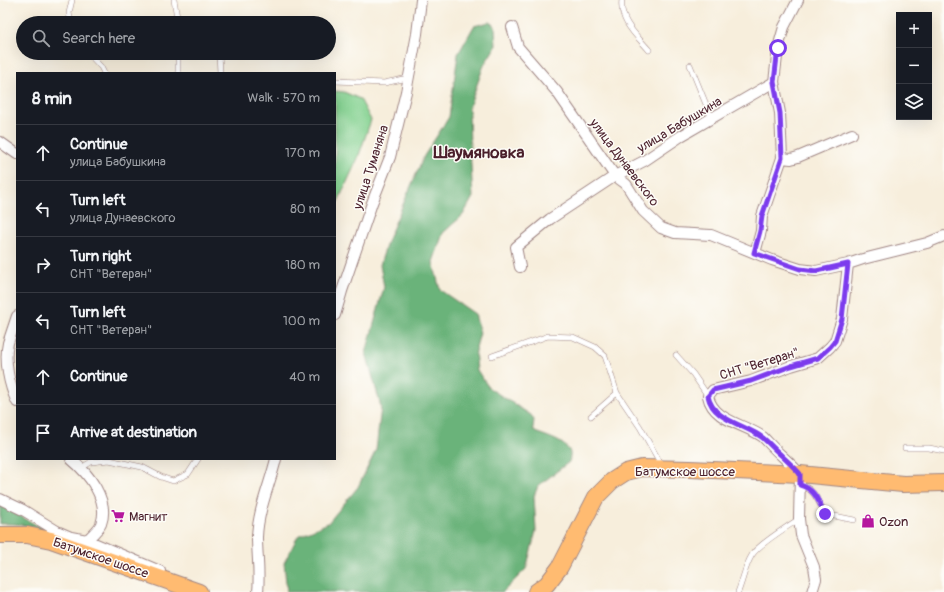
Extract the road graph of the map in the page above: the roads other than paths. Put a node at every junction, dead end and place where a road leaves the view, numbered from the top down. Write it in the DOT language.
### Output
graph roads {
  1 [pos="72,0"];
  2 [pos="174,0"];
  3 [pos="421,0"];
  4 [pos="622,0"];
  5 [pos="798,0"];
  6 [pos="70,16"];
  7 [pos="177,16"];
  8 [pos="512,27"];
  9 [pos="649,50"];
  10 [pos="94,60"];
  11 [pos="178,60"];
  12 [pos="219,60"];
  13 [pos="690,65"];
  14 [pos="104,72"];
  15 [pos="178,72"];
  16 [pos="220,72"];
  17 [pos="408,78"];
  18 [pos="336,81"];
  19 [pos="774,82"];
  20 [pos="712,119"];
  21 [pos="852,134"];
  22 [pos="0,142"];
  23 [pos="16,153"];
  24 [pos="782,158"];
  25 [pos="616,176"];
  26 [pos="944,236"];
  27 [pos="754,253"];
  28 [pos="848,264"];
  29 [pos="520,267"];
  30 [pos="336,312"];
  31 [pos="16,319"];
  32 [pos="676,355"];
  33 [pos="492,356"];
  34 [pos="617,393"];
  35 [pos="708,396"];
  36 [pos="16,400"];
  37 [pos="591,416"];
  38 [pos="905,448"];
  39 [pos="944,451"];
  40 [pos="71,460"];
  41 [pos="109,460"];
  42 [pos="109,460"];
  43 [pos="197,460"];
  44 [pos="276,460"];
  45 [pos="81,468"];
  46 [pos="664,468"];
  47 [pos="800,479"];
  48 [pos="944,483"];
  49 [pos="0,499"];
  50 [pos="799,519"];
  51 [pos="854,520"];
  52 [pos="0,535"];
  53 [pos="87,540"];
  54 [pos="171,582"];
  55 [pos="199,592"];
  56 [pos="258,592"];
  57 [pos="536,592"];
  58 [pos="738,592"];
  59 [pos="812,592"];
  1 -- 6 [label="lane"];
  2 -- 7 [label="lane"];
  3 -- 17 [label="street, улица Туманяна"];
  4 -- 9 [label="lane"];
  5 -- 19 [label="street"];
  8 -- 25 [label="street, улица Дунаевского"];
  10 -- 14 [label="lane"];
  11 -- 15 [label="lane"];
  12 -- 16 [label="lane"];
  13 -- 20 [label="lane"];
  17 -- 18 [label="lane"];
  17 -- 30 [label="street, улица Туманяна"];
  19 -- 20 [label="street, улица Бабушкина"];
  19 -- 24 [label="street"];
  20 -- 25 [label="street, улица Бабушкина"];
  21 -- 24 [label="street"];
  22 -- 23 [label="street"];
  24 -- 27 [label="street"];
  25 -- 27 [label="street, улица Дунаевского"];
  25 -- 29 [label="street, улица Бабушкина"];
  26 -- 28 [label="street, улица Дунаевского"];
  27 -- 28 [label="street, улица Дунаевского"];
  28 -- 35 [label="street, СНТ \"Ветеран\""];
  31 -- 36 [label="street"];
  32 -- 35 [label="lane"];
  33 -- 34 [label="lane"];
  34 -- 37 [label="lane"];
  34 -- 46 [label="lane"];
  35 -- 47 [label="street"];
  38 -- 39 [label="lane"];
  40 -- 45 [label="street"];
  41 -- 45 [label="lane"];
  42 -- 43 [label="lane"];
  44 -- 56 [label="street"];
  45 -- 53 [label="street"];
  46 -- 47 [label="highway, Батумское шоссе"];
  46 -- 57 [label="highway, Батумское шоссе"];
  47 -- 48 [label="highway, Батумское шоссе"];
  47 -- 50 [label="street"];
  47 -- 51 [label="lane"];
  49 -- 53 [label="street"];
  50 -- 58 [label="lane"];
  50 -- 59 [label="street"];
  52 -- 54 [label="highway, Батумское шоссе"];
  53 -- 54 [label="street"];
  54 -- 55 [label="highway, Батумское шоссе"];
}
